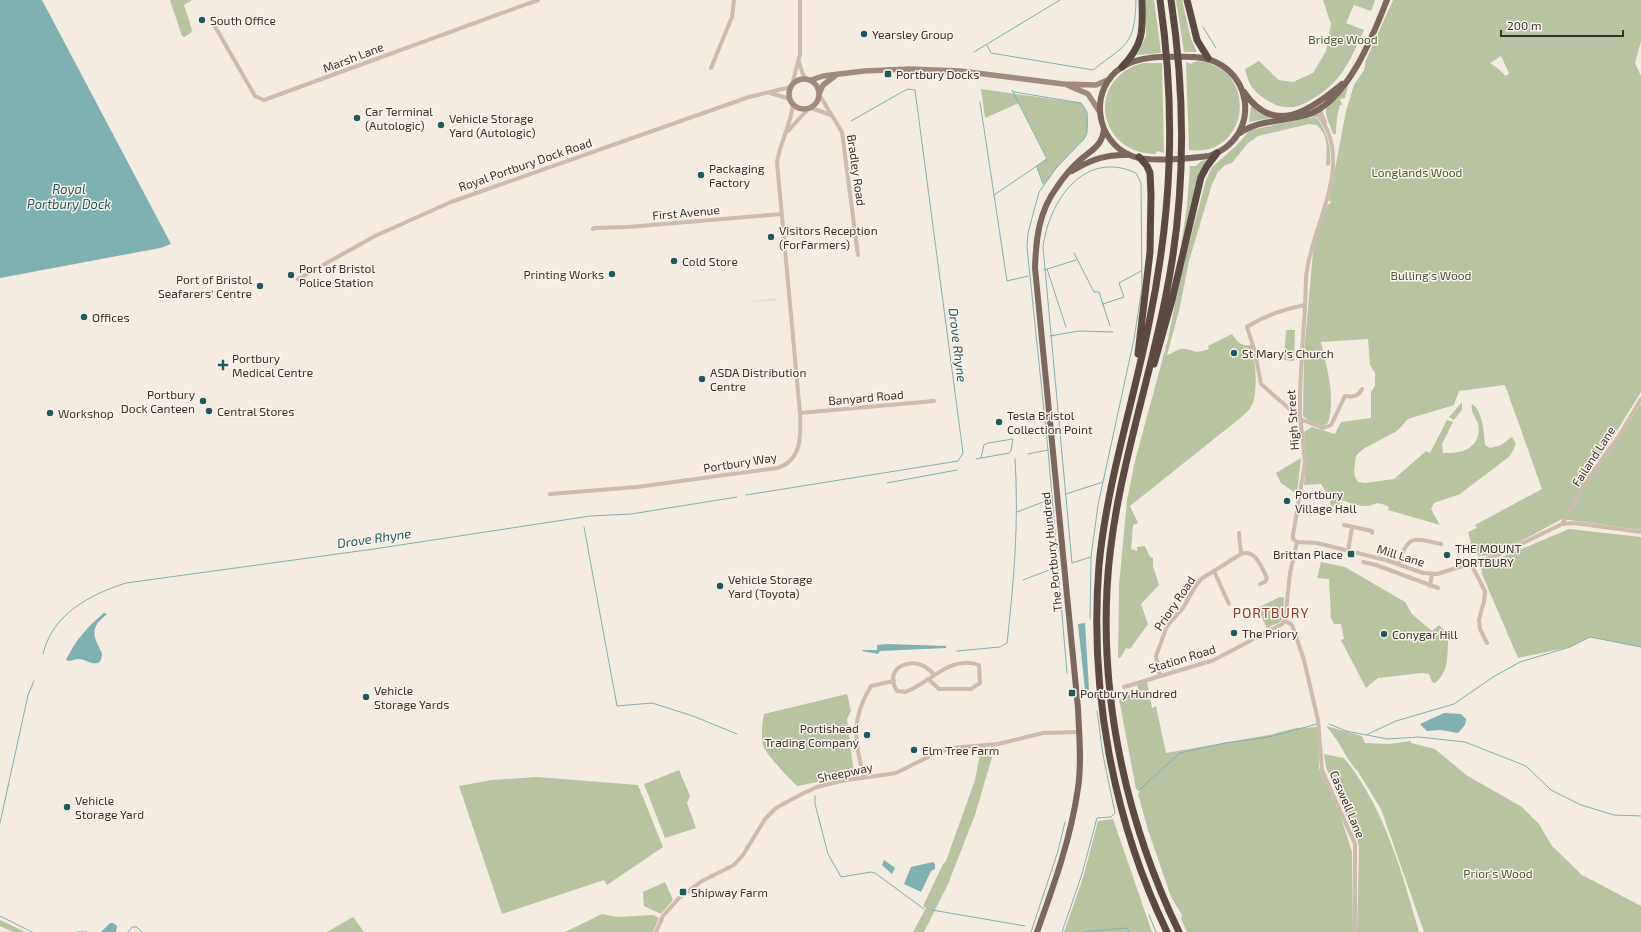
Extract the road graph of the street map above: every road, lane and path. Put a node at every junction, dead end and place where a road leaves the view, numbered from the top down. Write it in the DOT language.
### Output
graph roads {
  1 [pos="520,0"];
  2 [pos="538,0"];
  3 [pos="734,0"];
  4 [pos="800,0"];
  5 [pos="1142,0"];
  6 [pos="1160,0"];
  7 [pos="1171,0"];
  8 [pos="1187,0"];
  9 [pos="1387,0"];
  10 [pos="523,5"];
  11 [pos="213,24"];
  12 [pos="1208,58"];
  13 [pos="799,61"];
  14 [pos="1122,67"];
  15 [pos="711,68"];
  16 [pos="835,76"];
  17 [pos="809,79"];
  18 [pos="1110,79"];
  19 [pos="1063,84"];
  20 [pos="791,86"];
  21 [pos="1242,90"];
  22 [pos="770,93"];
  23 [pos="820,94"];
  24 [pos="792,102"];
  25 [pos="1318,106"];
  26 [pos="809,108"];
  27 [pos="1099,111"];
  28 [pos="1308,114"];
  29 [pos="831,116"];
  30 [pos="1325,124"];
  31 [pos="1104,129"];
  32 [pos="787,133"];
  33 [pos="1238,133"];
  34 [pos="1217,153"];
  35 [pos="1135,156"];
  36 [pos="1068,173"];
  37 [pos="782,214"];
  38 [pos="594,229"];
  39 [pos="858,254"];
  40 [pos="298,279"];
  41 [pos="1305,305"];
  42 [pos="1136,374"];
  43 [pos="1362,389"];
  44 [pos="1641,399"];
  45 [pos="934,401"];
  46 [pos="1138,411"];
  47 [pos="800,413"];
  48 [pos="1300,417"];
  49 [pos="550,494"];
  50 [pos="1344,524"];
  51 [pos="1562,524"];
  52 [pos="1352,527"];
  53 [pos="1641,532"];
  54 [pos="1239,533"];
  55 [pos="1372,533"];
  56 [pos="1422,535"];
  57 [pos="1422,540"];
  58 [pos="1297,542"];
  59 [pos="1441,544"];
  60 [pos="1348,551"];
  61 [pos="1241,554"];
  62 [pos="1361,563"];
  63 [pos="1399,564"];
  64 [pos="1471,564"];
  65 [pos="1214,571"];
  66 [pos="1432,574"];
  67 [pos="1260,584"];
  68 [pos="1430,586"];
  69 [pos="1438,588"];
  70 [pos="1229,604"];
  71 [pos="1285,621"];
  72 [pos="1487,643"];
  73 [pos="934,675"];
  74 [pos="1160,675"];
  75 [pos="928,679"];
  76 [pos="894,681"];
  77 [pos="1124,687"];
  78 [pos="1079,732"];
  79 [pos="864,778"];
  80 [pos="656,932"];
  81 [pos="1037,932"];
  82 [pos="1167,932"];
  83 [pos="1179,932"];
  84 [pos="1355,932"];
  1 -- 10 [label="street"];
  2 -- 10 [label="street, Marsh Lane"];
  3 -- 15 [label="street"];
  4 -- 13 [label="street"];
  5 -- 14 [label="highway"];
  6 -- 42 [label="highway"];
  7 -- 46 [label="highway"];
  8 -- 12 [label="highway"];
  9 -- 25 [label="main road"];
  10 -- 11 [label="street, Marsh Lane"];
  12 -- 14 [label="main road"];
  12 -- 21 [label="main road"];
  13 -- 17 [label="street"];
  13 -- 20 [label="street"];
  14 -- 18 [label="main road"];
  16 -- 17 [label="street"];
  16 -- 19 [label="street"];
  16 -- 23 [label="street"];
  17 -- 20 [label="street"];
  17 -- 23 [label="street"];
  18 -- 19 [label="street"];
  18 -- 27 [label="main road"];
  19 -- 27 [label="street"];
  20 -- 22 [label="street, Royal Portbury Dock Road"];
  20 -- 24 [label="street"];
  21 -- 25 [label="main road"];
  21 -- 33 [label="main road"];
  22 -- 24 [label="street"];
  22 -- 40 [label="street, Royal Portbury Dock Road"];
  23 -- 26 [label="street"];
  23 -- 29 [label="street, Bradley Road"];
  24 -- 26 [label="street"];
  24 -- 32 [label="street, Portbury Way"];
  25 -- 28 [label="main road"];
  25 -- 30 [label="street, High Street"];
  26 -- 29 [label="street"];
  26 -- 32 [label="street, Portbury Way"];
  27 -- 31 [label="main road"];
  28 -- 30 [label="street"];
  28 -- 33 [label="main road"];
  29 -- 39 [label="street, Bradley Road"];
  30 -- 41 [label="street, High Street"];
  31 -- 35 [label="main road"];
  31 -- 36 [label="main road, The Portbury Hundred"];
  32 -- 37 [label="street, Portbury Way"];
  33 -- 34 [label="main road"];
  34 -- 35 [label="main road"];
  34 -- 46 [label="highway"];
  35 -- 36 [label="main road, The Portbury Hundred"];
  35 -- 42 [label="highway"];
  36 -- 78 [label="main road, The Portbury Hundred"];
  37 -- 38 [label="street, First Avenue"];
  37 -- 47 [label="street, Portbury Way"];
  41 -- 48 [label="street, High Street"];
  41 -- 48 [label="street"];
  42 -- 82 [label="highway"];
  43 -- 48 [label="street"];
  44 -- 51 [label="street, Failand Lane"];
  45 -- 47 [label="street, Banyard Road"];
  46 -- 83 [label="highway"];
  47 -- 49 [label="street, Portbury Way"];
  48 -- 58 [label="street, High Street"];
  50 -- 52 [label="street"];
  51 -- 53 [label="street"];
  51 -- 64 [label="street, Mill Lane"];
  52 -- 55 [label="street"];
  52 -- 60 [label="street"];
  54 -- 61 [label="street"];
  56 -- 57 [label="street"];
  57 -- 59 [label="street"];
  57 -- 63 [label="street"];
  58 -- 60 [label="street, Mill Lane"];
  58 -- 71 [label="street, High Street"];
  60 -- 63 [label="street, Mill Lane"];
  61 -- 65 [label="street, Priory Road"];
  61 -- 67 [label="street"];
  62 -- 68 [label="street"];
  63 -- 66 [label="street, Mill Lane"];
  64 -- 66 [label="street, Mill Lane"];
  64 -- 72 [label="street"];
  65 -- 70 [label="street"];
  65 -- 74 [label="street, Priory Road"];
  66 -- 68 [label="street"];
  68 -- 69 [label="street"];
  71 -- 74 [label="street, Station Road"];
  71 -- 84 [label="street, Caswell Lane"];
  73 -- 75 [label="street"];
  73 -- 75 [label="street"];
  73 -- 76 [label="street"];
  74 -- 77 [label="street, Station Road"];
  75 -- 76 [label="street"];
  76 -- 79 [label="street"];
  78 -- 79 [label="street, Sheepway"];
  78 -- 81 [label="main road, The Portbury Hundred"];
  79 -- 80 [label="street, Sheepway"];
}
